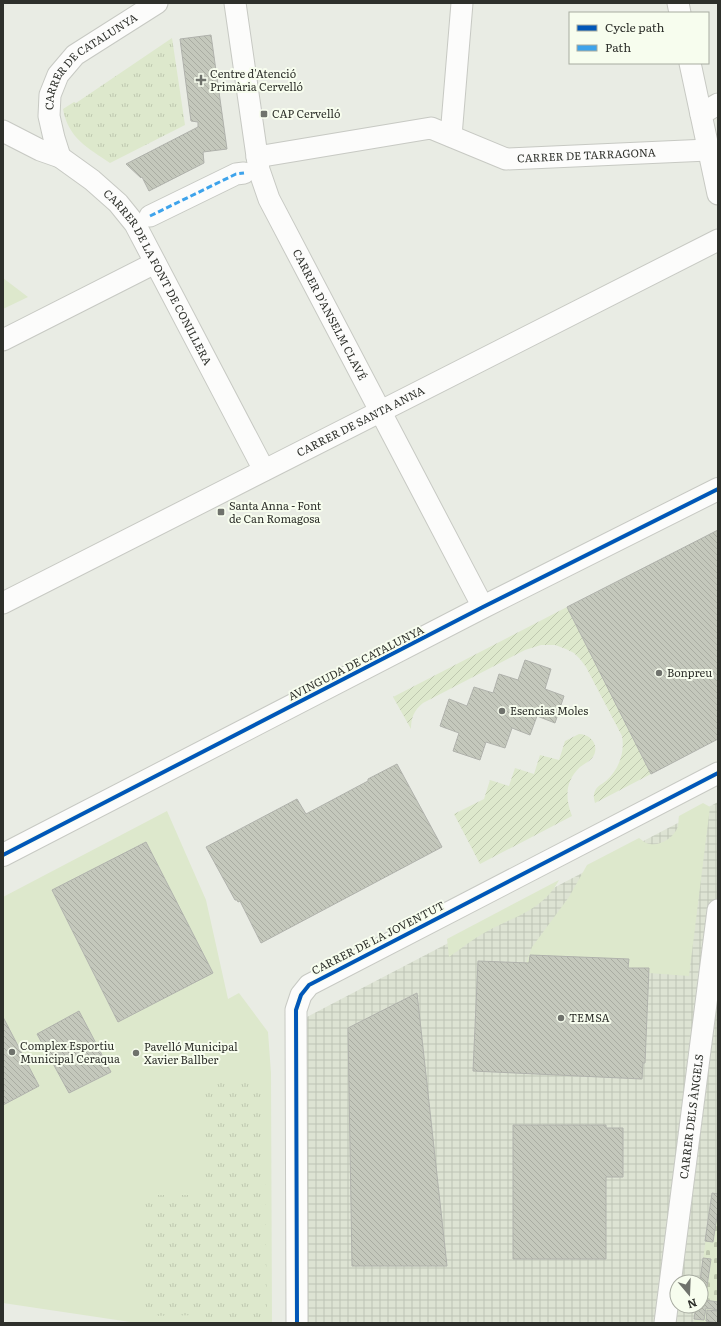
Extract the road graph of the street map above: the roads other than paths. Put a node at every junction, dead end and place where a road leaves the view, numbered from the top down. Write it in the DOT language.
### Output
graph roads {
  1 [pos="157,3"];
  2 [pos="235,3"];
  3 [pos="462,3"];
  4 [pos="690,64"];
  5 [pos="709,109"];
  6 [pos="3,131"];
  7 [pos="451,136"];
  8 [pos="708,150"];
  9 [pos="60,157"];
  10 [pos="251,165"];
  11 [pos="718,194"];
  12 [pos="150,216"];
  13 [pos="718,240"];
  14 [pos="155,263"];
  15 [pos="3,340"];
  16 [pos="380,410"];
  17 [pos="264,470"];
  18 [pos="718,489"];
  19 [pos="3,603"];
  20 [pos="483,607"];
  21 [pos="718,774"];
  22 [pos="3,855"];
  23 [pos="718,910"];
  24 [pos="297,1323"];
  25 [pos="665,1323"];
  1 -- 9 [label="street, CARRER DE CATALUNYA"];
  2 -- 10 [label="street, CARRER D'ANSELM CLAVÉ"];
  3 -- 7 [label="street"];
  4 -- 5 [label="street"];
  5 -- 8 [label="street"];
  6 -- 9 [label="street, CARRER DE LA FONT DE CONILLERA"];
  7 -- 8 [label="street, CARRER DE TARRAGONA"];
  7 -- 10 [label="street, CARRER DE TARRAGONA"];
  8 -- 11 [label="street"];
  9 -- 14 [label="street, CARRER DE LA FONT DE CONILLERA"];
  10 -- 12 [label="street, CARRER DE TARRAGONA"];
  10 -- 16 [label="street, CARRER D'ANSELM CLAVÉ"];
  13 -- 16 [label="street, CARRER DE SANTA ANNA"];
  14 -- 15 [label="street"];
  14 -- 17 [label="street, CARRER DE LA FONT DE CONILLERA"];
  16 -- 17 [label="street, CARRER DE SANTA ANNA"];
  16 -- 20 [label="street, CARRER D'ANSELM CLAVÉ"];
  17 -- 19 [label="street, CARRER DE SANTA ANNA"];
  18 -- 20 [label="street, AVINGUDA DE CATALUNYA"];
  20 -- 22 [label="street, AVINGUDA DE CATALUNYA"];
  21 -- 24 [label="street, CARRER DE LA JOVENTUT"];
  23 -- 25 [label="street, CARRER DELS ÀNGELS"];
}
